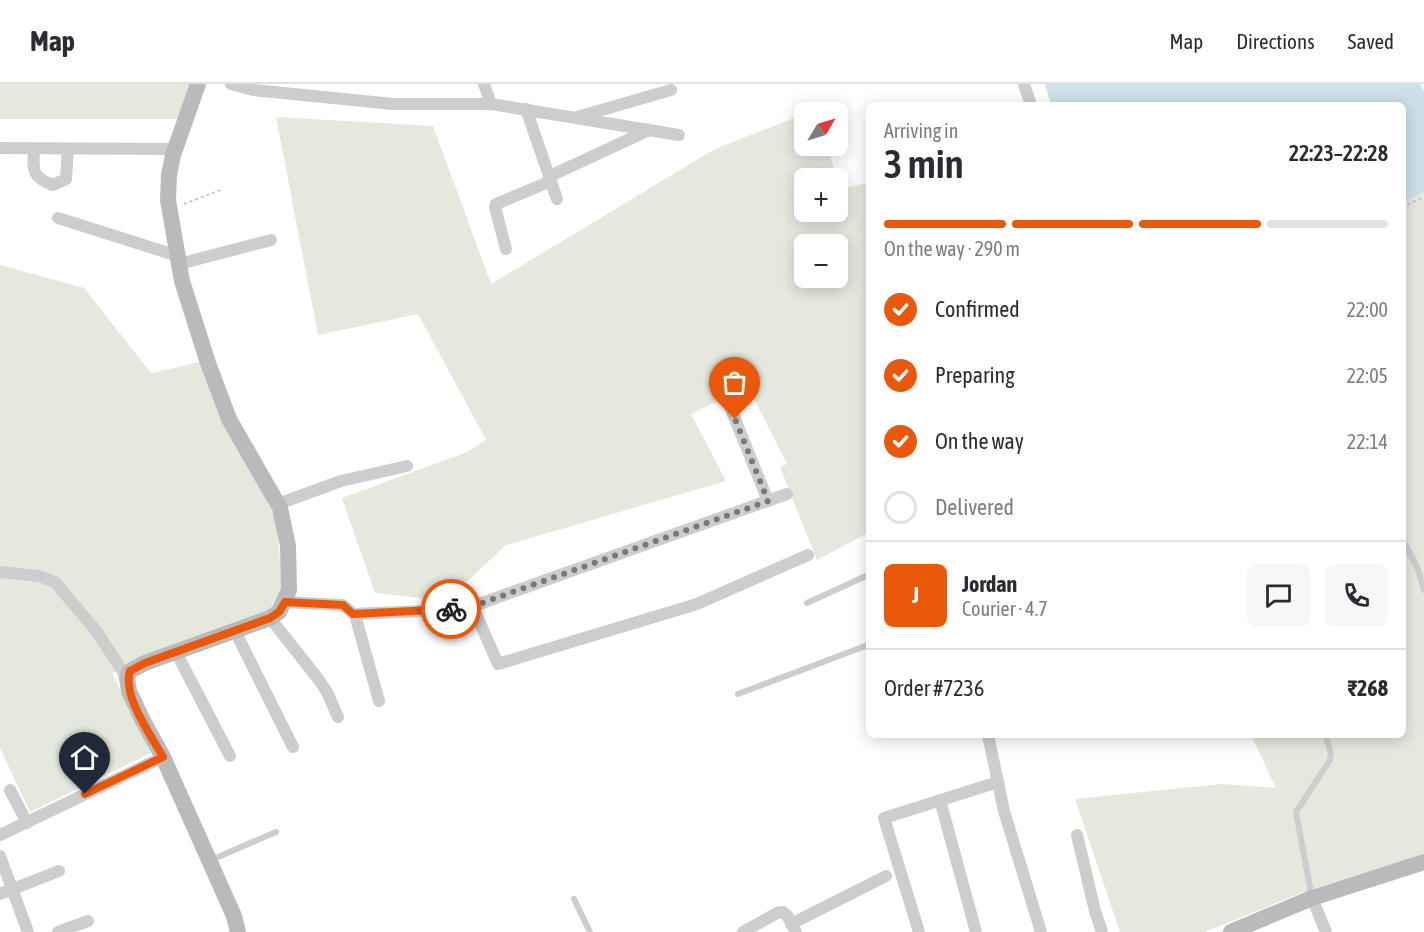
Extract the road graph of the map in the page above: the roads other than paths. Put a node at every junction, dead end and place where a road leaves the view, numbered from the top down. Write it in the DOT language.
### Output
graph roads {
  1 [pos="198,84"];
  2 [pos="231,84"];
  3 [pos="484,84"];
  4 [pos="1024,84"];
  5 [pos="671,90"];
  6 [pos="1030,102"];
  7 [pos="491,104"];
  8 [pos="526,109"];
  9 [pos="574,118"];
  10 [pos="648,130"];
  11 [pos="679,135"];
  12 [pos="0,148"];
  13 [pos="34,149"];
  14 [pos="68,149"];
  15 [pos="175,149"];
  16 [pos="550,178"];
  17 [pos="557,200"];
  18 [pos="58,218"];
  19 [pos="272,240"];
  20 [pos="506,249"];
  21 [pos="179,260"];
  22 [pos="727,399"];
  23 [pos="407,466"];
  24 [pos="787,494"];
  25 [pos="768,501"];
  26 [pos="278,504"];
  27 [pos="1406,546"];
  28 [pos="808,555"];
  29 [pos="0,572"];
  30 [pos="866,576"];
  31 [pos="1424,590"];
  32 [pos="285,602"];
  33 [pos="807,603"];
  34 [pos="472,605"];
  35 [pos="353,614"];
  36 [pos="270,618"];
  37 [pos="235,631"];
  38 [pos="866,646"];
  39 [pos="176,652"];
  40 [pos="127,678"];
  41 [pos="738,694"];
  42 [pos="379,701"];
  43 [pos="338,717"];
  44 [pos="989,738"];
  45 [pos="1326,738"];
  46 [pos="293,747"];
  47 [pos="230,756"];
  48 [pos="163,757"];
  49 [pos="998,782"];
  50 [pos="10,790"];
  51 [pos="940,800"];
  52 [pos="27,823"];
  53 [pos="276,832"];
  54 [pos="0,835"];
  55 [pos="1077,835"];
  56 [pos="0,856"];
  57 [pos="209,861"];
  58 [pos="1424,862"];
  59 [pos="59,871"];
  60 [pos="886,876"];
  61 [pos="12,889"];
  62 [pos="0,894"];
  63 [pos="1312,898"];
  64 [pos="574,899"];
  65 [pos="88,921"];
  66 [pos="794,928"];
  67 [pos="28,932"];
  68 [pos="58,932"];
  69 [pos="238,932"];
  70 [pos="590,932"];
  71 [pos="743,932"];
  72 [pos="919,932"];
  73 [pos="976,932"];
  74 [pos="1041,932"];
  75 [pos="1102,932"];
  76 [pos="1231,932"];
  77 [pos="1326,932"];
  1 -- 15 [label="street"];
  2 -- 7 [label="street"];
  3 -- 7 [label="street"];
  4 -- 6 [label="street"];
  5 -- 9 [label="street"];
  7 -- 8 [label="street"];
  8 -- 9 [label="street"];
  8 -- 16 [label="street"];
  9 -- 10 [label="street"];
  10 -- 11 [label="street"];
  10 -- 16 [label="street"];
  12 -- 13 [label="street"];
  13 -- 14 [label="street"];
  13 -- 14 [label="street"];
  14 -- 15 [label="street"];
  15 -- 21 [label="street"];
  16 -- 17 [label="street"];
  16 -- 20 [label="street"];
  18 -- 21 [label="street"];
  19 -- 21 [label="street"];
  21 -- 26 [label="street"];
  22 -- 25 [label="street"];
  23 -- 26 [label="street"];
  24 -- 25 [label="street"];
  25 -- 34 [label="street"];
  26 -- 32 [label="street"];
  27 -- 31 [label="lane"];
  28 -- 34 [label="street"];
  29 -- 40 [label="street"];
  30 -- 33 [label="lane"];
  32 -- 35 [label="street"];
  32 -- 36 [label="street"];
  34 -- 35 [label="street"];
  35 -- 42 [label="street"];
  36 -- 37 [label="street"];
  36 -- 43 [label="street"];
  37 -- 39 [label="street"];
  37 -- 46 [label="street"];
  38 -- 41 [label="lane"];
  39 -- 40 [label="street"];
  39 -- 47 [label="street"];
  40 -- 48 [label="street"];
  44 -- 49 [label="street"];
  45 -- 63 [label="lane"];
  48 -- 52 [label="street"];
  48 -- 57 [label="street"];
  49 -- 51 [label="street"];
  49 -- 74 [label="street"];
  50 -- 52 [label="street"];
  51 -- 72 [label="street"];
  51 -- 73 [label="street"];
  52 -- 54 [label="street"];
  53 -- 57 [label="lane"];
  55 -- 75 [label="street"];
  56 -- 61 [label="street"];
  57 -- 69 [label="street"];
  58 -- 63 [label="street"];
  59 -- 61 [label="street"];
  60 -- 66 [label="street"];
  61 -- 62 [label="street"];
  61 -- 67 [label="street"];
  63 -- 76 [label="street"];
  63 -- 77 [label="street"];
  64 -- 70 [label="lane"];
  65 -- 68 [label="street"];
  66 -- 71 [label="street"];
}
